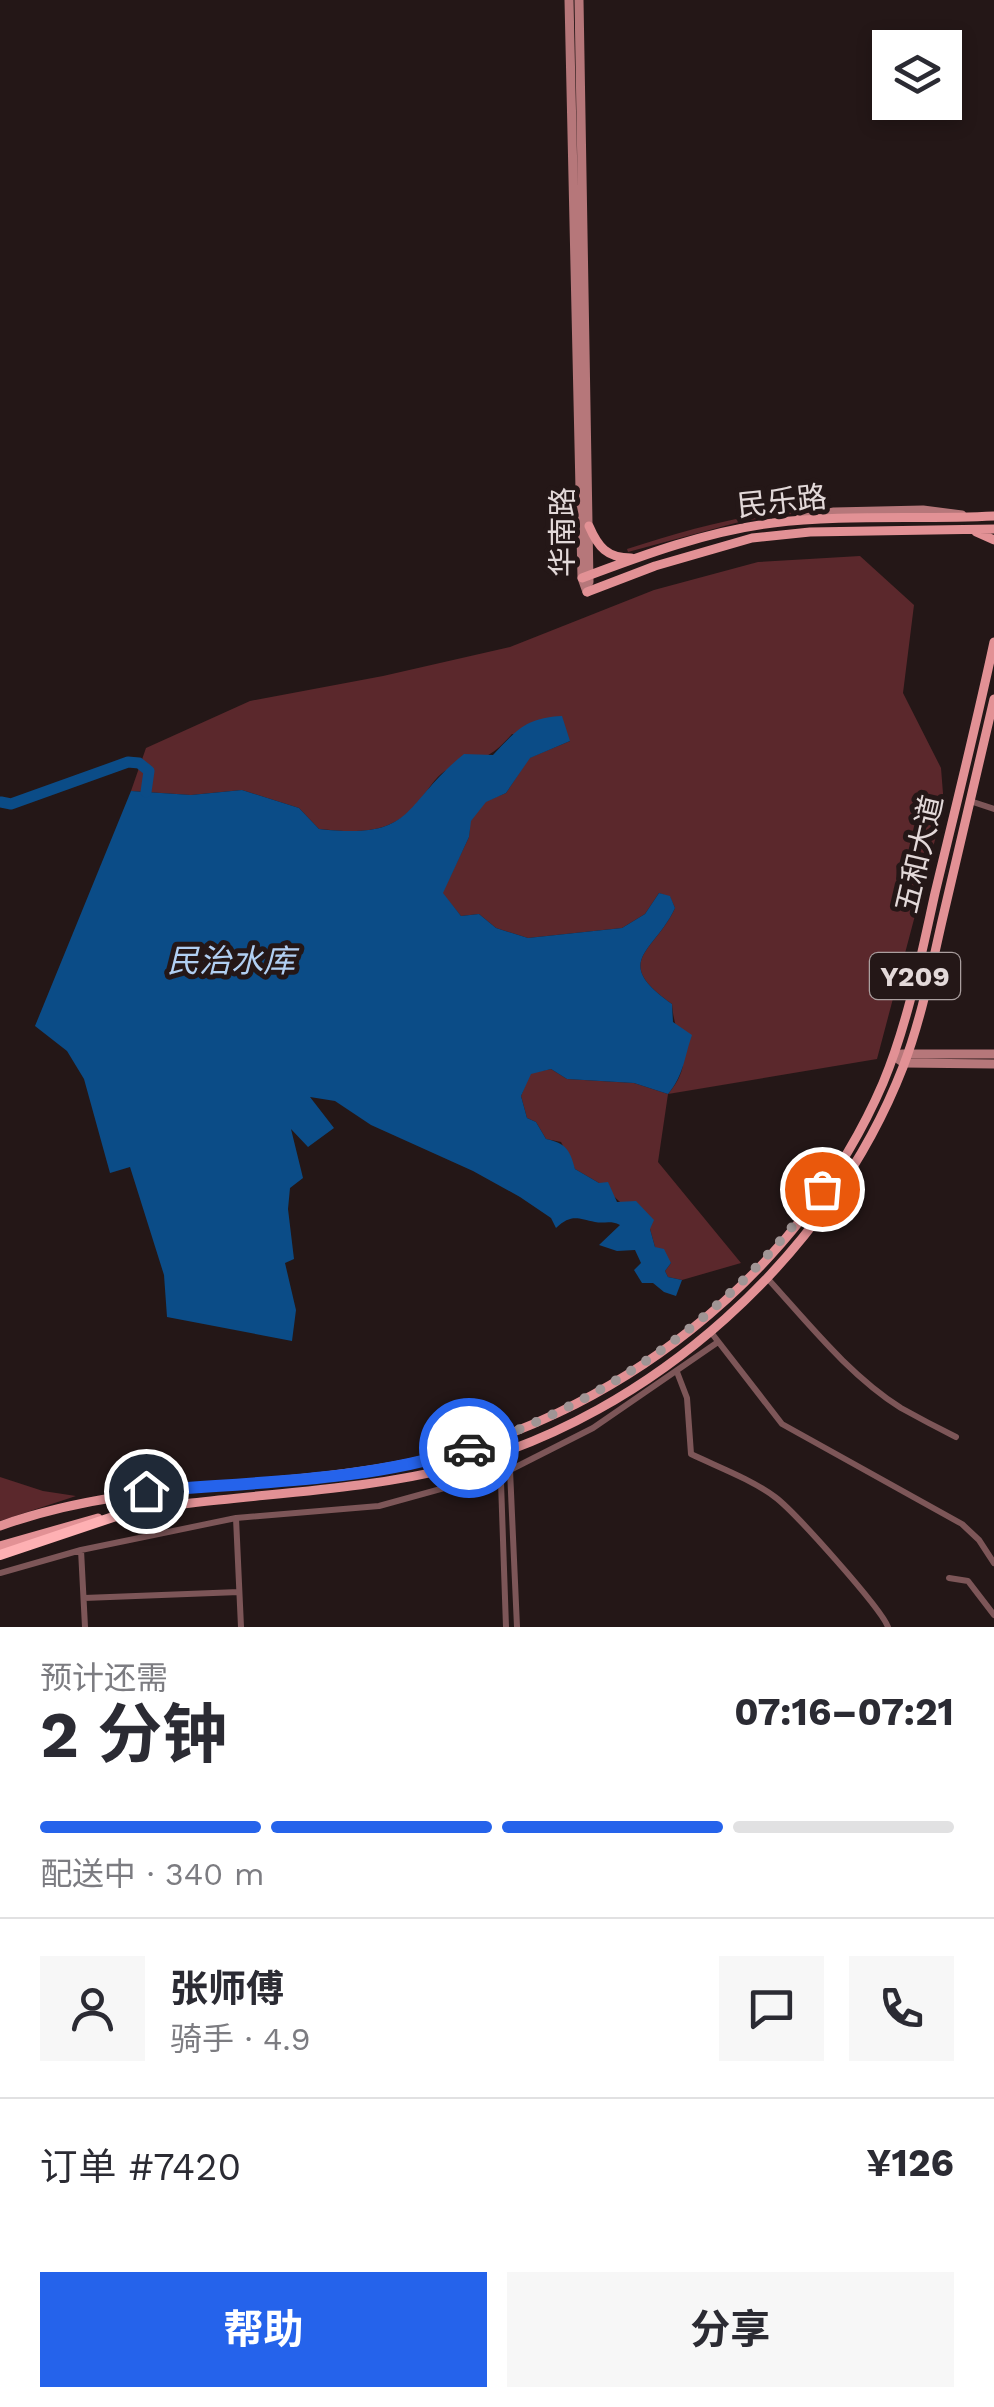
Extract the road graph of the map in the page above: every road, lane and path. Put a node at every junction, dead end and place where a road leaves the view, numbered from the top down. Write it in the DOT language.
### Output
graph roads {
  1 [pos="569,0"];
  2 [pos="578,0"];
  3 [pos="994,514"];
  4 [pos="588,526"];
  5 [pos="994,529"];
  6 [pos="968,530"];
  7 [pos="994,540"];
  8 [pos="639,558"];
  9 [pos="586,576"];
  10 [pos="587,592"];
  11 [pos="994,642"];
  12 [pos="994,699"];
  13 [pos="970,801"];
  14 [pos="994,809"];
  15 [pos="994,1054"];
  16 [pos="894,1056"];
  17 [pos="906,1058"];
  18 [pos="994,1064"];
  19 [pos="768,1279"];
  20 [pos="710,1331"];
  21 [pos="718,1342"];
  22 [pos="677,1372"];
  23 [pos="956,1437"];
  24 [pos="496,1439"];
  25 [pos="500,1453"];
  26 [pos="510,1470"];
  27 [pos="499,1473"];
  28 [pos="125,1512"];
  29 [pos="236,1518"];
  30 [pos="0,1526"];
  31 [pos="0,1546"];
  32 [pos="82,1550"];
  33 [pos="0,1555"];
  34 [pos="994,1562"];
  35 [pos="0,1573"];
  36 [pos="948,1578"];
  37 [pos="239,1592"];
  38 [pos="84,1598"];
  39 [pos="994,1616"];
  40 [pos="85,1627"];
  41 [pos="240,1627"];
  42 [pos="506,1627"];
  43 [pos="517,1627"];
  44 [pos="888,1627"];
  1 -- 9 [label="main road, 华南路"];
  2 -- 4 [label="main road, 华南路"];
  3 -- 8 [label="main road, 民乐路"];
  4 -- 8 [label="main road"];
  4 -- 9 [label="main road, 华南路"];
  5 -- 6 [label="main road, 民乐路"];
  6 -- 7 [label="main road"];
  6 -- 10 [label="main road, 民乐路"];
  8 -- 9 [label="main road, 民乐路"];
  9 -- 10 [label="main road, 华南路"];
  11 -- 16 [label="main road, 五和大道 / Y209"];
  12 -- 13 [label="main road, 五和大道 / Y209"];
  13 -- 14 [label="street"];
  13 -- 17 [label="main road, 五和大道 / Y209"];
  15 -- 17 [label="main road"];
  16 -- 17 [label="main road"];
  16 -- 24 [label="main road, 五和大道 / Y209"];
  17 -- 18 [label="main road"];
  17 -- 19 [label="main road, 五和大道 / Y209"];
  19 -- 20 [label="main road, Y209"];
  19 -- 23 [label="street"];
  20 -- 21 [label="street"];
  20 -- 25 [label="main road, Y209"];
  21 -- 22 [label="street"];
  21 -- 34 [label="street"];
  22 -- 26 [label="street"];
  22 -- 44 [label="street"];
  24 -- 25 [label="street"];
  24 -- 30 [label="main road, Y209"];
  25 -- 26 [label="street"];
  25 -- 27 [label="street"];
  25 -- 28 [label="main road, Y209"];
  26 -- 27 [label="street"];
  26 -- 43 [label="street"];
  27 -- 29 [label="street"];
  27 -- 42 [label="street"];
  28 -- 31 [label="main road, Y209"];
  28 -- 33 [label="highway"];
  29 -- 32 [label="street"];
  29 -- 37 [label="street"];
  32 -- 35 [label="street"];
  32 -- 38 [label="street"];
  36 -- 39 [label="street"];
  37 -- 38 [label="street"];
  37 -- 41 [label="street"];
  38 -- 40 [label="street"];
}
